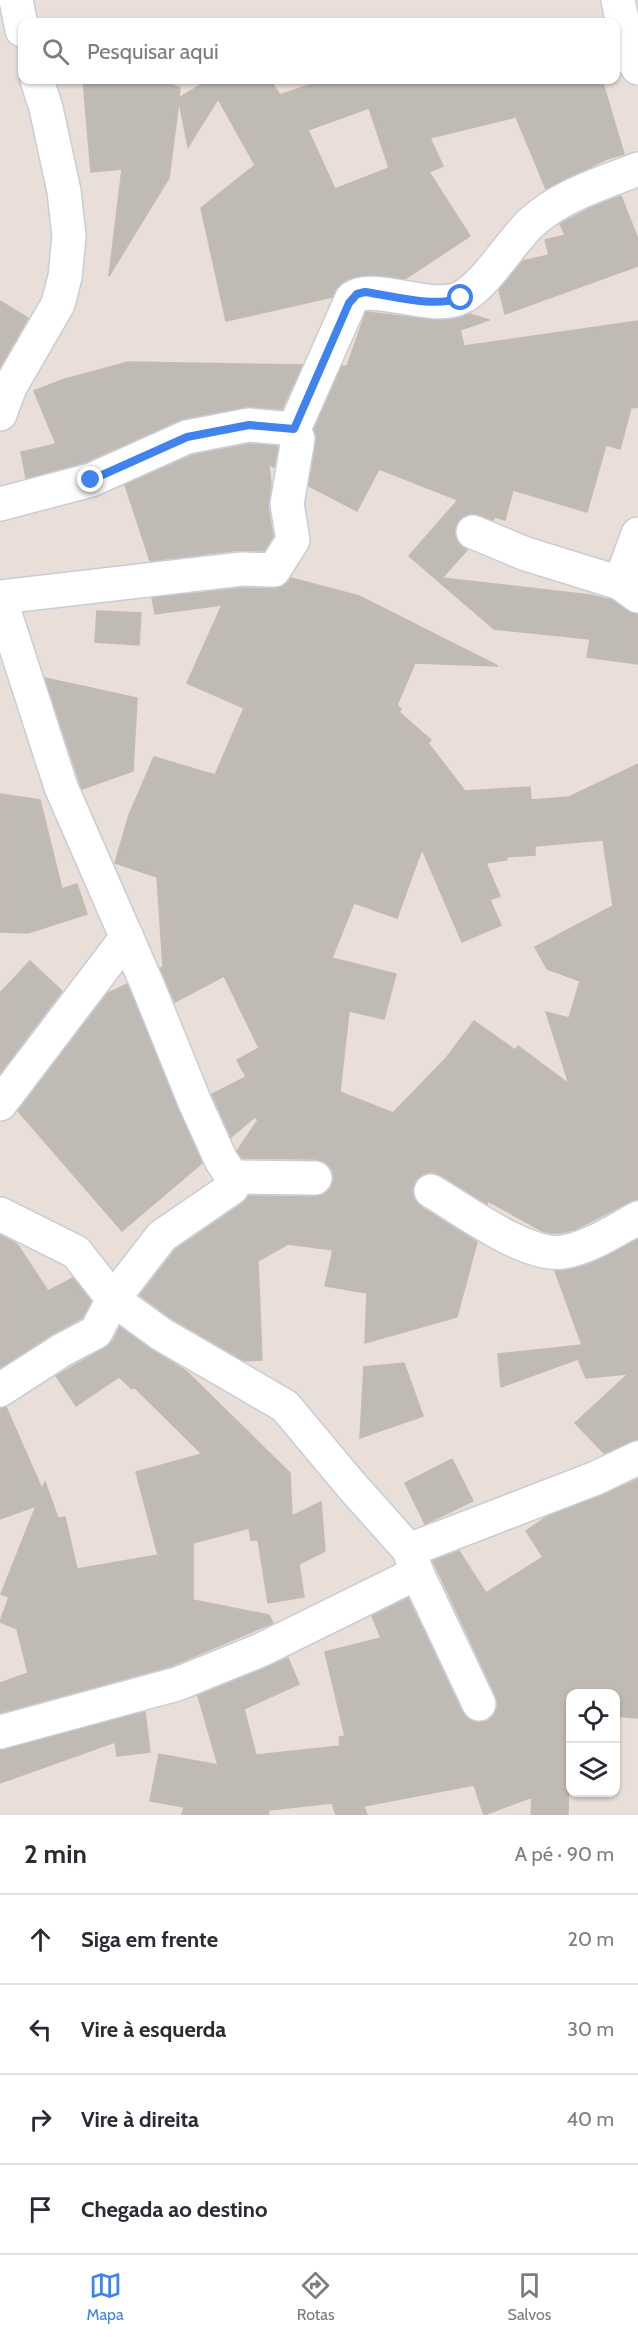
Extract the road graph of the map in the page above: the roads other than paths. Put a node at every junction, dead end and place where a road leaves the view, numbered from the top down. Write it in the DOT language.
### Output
graph roads {
  1 [pos="5,0"];
  2 [pos="16,0"];
  3 [pos="618,0"];
  4 [pos="0,6"];
  5 [pos="20,18"];
  6 [pos="638,68"];
  7 [pos="38,84"];
  8 [pos="638,169"];
  9 [pos="0,414"];
  10 [pos="294,429"];
  11 [pos="0,504"];
  12 [pos="473,532"];
  13 [pos="638,534"];
  14 [pos="629,589"];
  15 [pos="0,598"];
  16 [pos="127,937"];
  17 [pos="0,1104"];
  18 [pos="232,1177"];
  19 [pos="315,1178"];
  20 [pos="431,1191"];
  21 [pos="0,1214"];
  22 [pos="638,1218"];
  23 [pos="114,1299"];
  24 [pos="0,1390"];
  25 [pos="638,1458"];
  26 [pos="413,1561"];
  27 [pos="479,1704"];
  28 [pos="0,1732"];
  1 -- 4 [label="street"];
  2 -- 5 [label="street"];
  3 -- 6 [label="street"];
  7 -- 9 [label="street"];
  8 -- 10 [label="street"];
  10 -- 11 [label="street"];
  10 -- 15 [label="street"];
  12 -- 14 [label="street"];
  13 -- 14 [label="street"];
  15 -- 16 [label="street"];
  16 -- 17 [label="street"];
  16 -- 18 [label="street"];
  18 -- 19 [label="street"];
  18 -- 23 [label="street"];
  20 -- 22 [label="street"];
  21 -- 23 [label="street"];
  23 -- 24 [label="street"];
  23 -- 26 [label="street"];
  25 -- 26 [label="street"];
  26 -- 27 [label="street"];
  26 -- 28 [label="street"];
}
